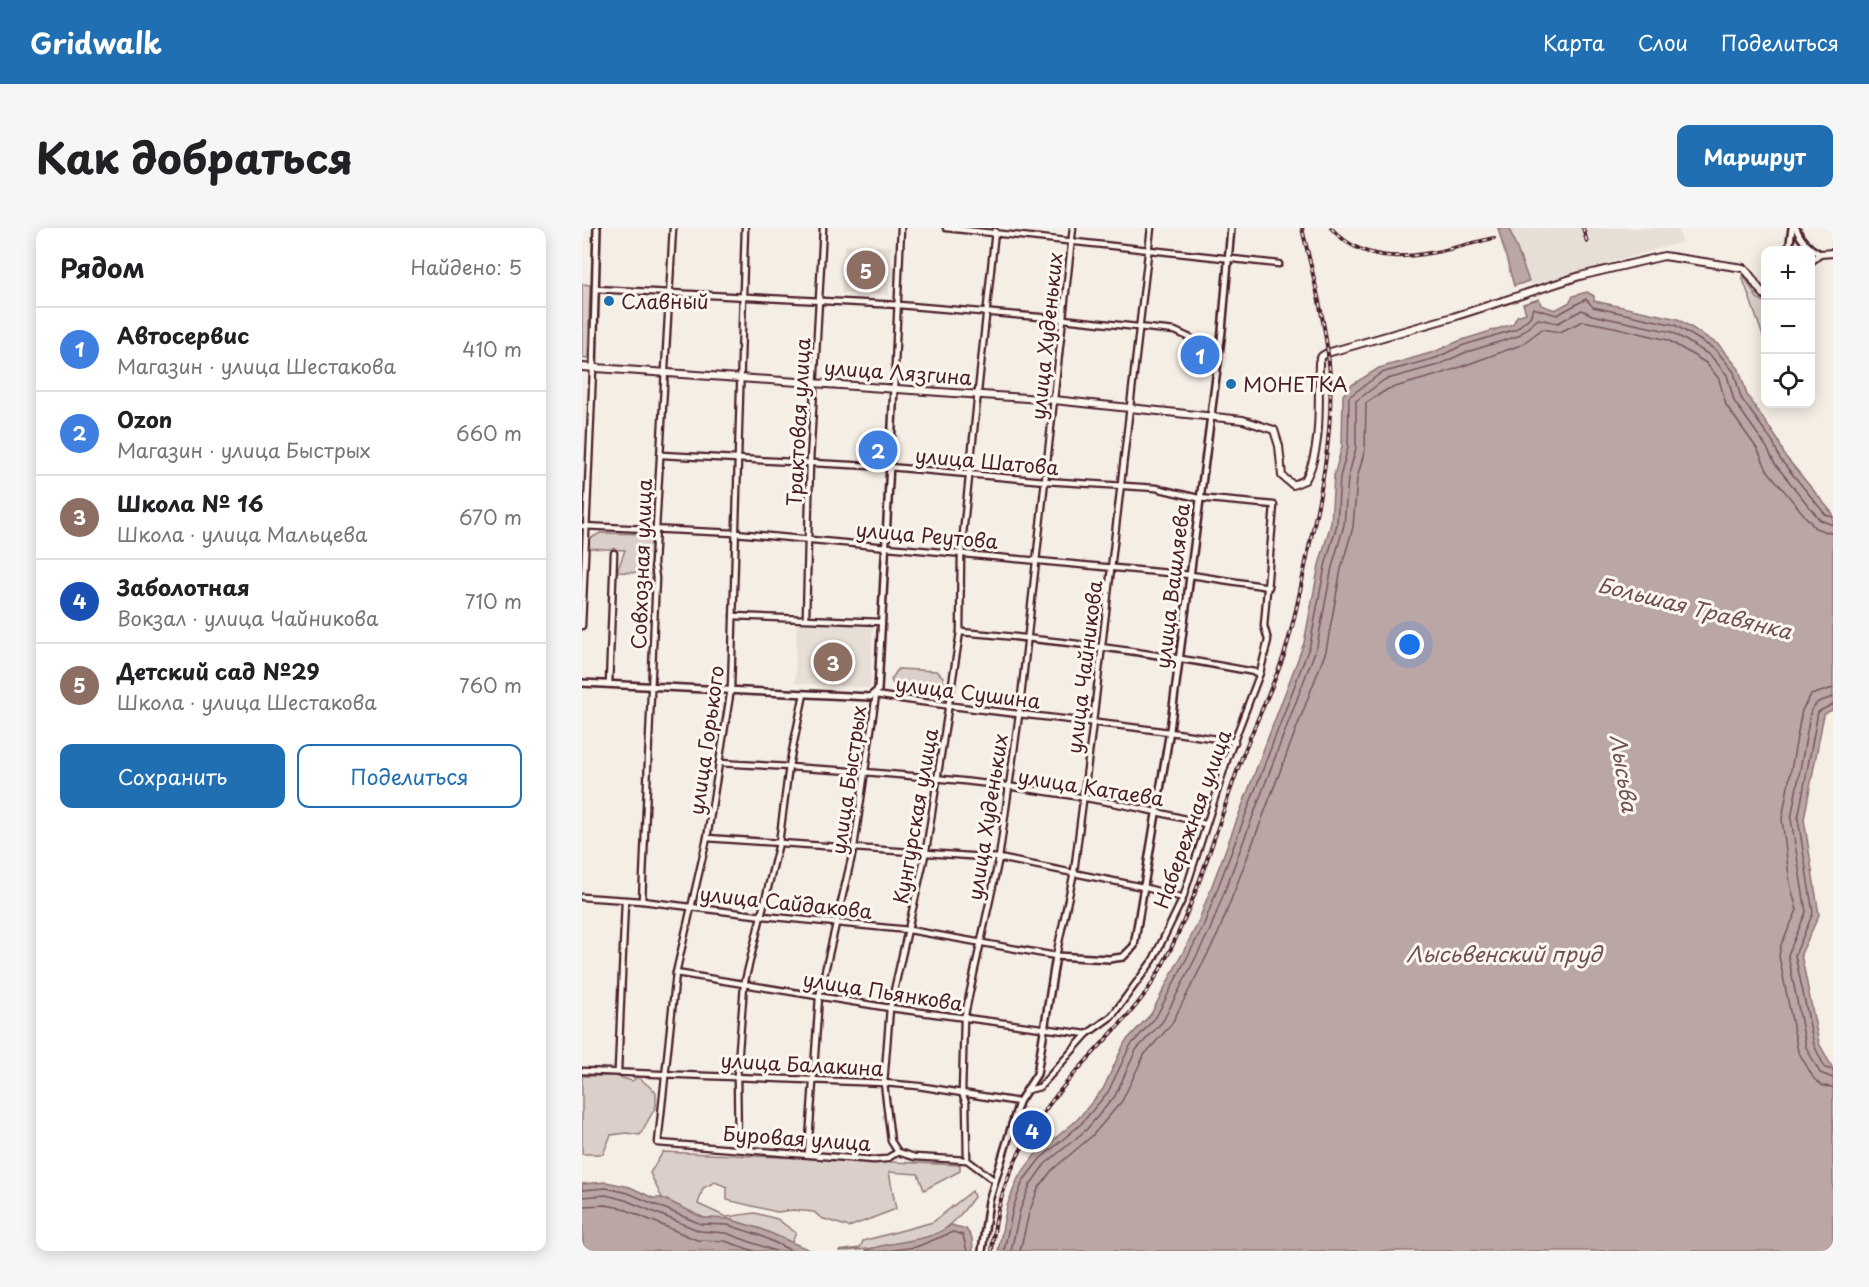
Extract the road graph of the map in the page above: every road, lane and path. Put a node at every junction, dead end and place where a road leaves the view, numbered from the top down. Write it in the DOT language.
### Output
graph roads {
  1 [pos="597,228"];
  2 [pos="673,228"];
  3 [pos="745,228"];
  4 [pos="823,228"];
  5 [pos="901,228"];
  6 [pos="946,228"];
  7 [pos="1073,228"];
  8 [pos="1151,228"];
  9 [pos="1231,228"];
  10 [pos="1794,228"];
  11 [pos="995,231"];
  12 [pos="1071,241"];
  13 [pos="1790,246"];
  14 [pos="1149,251"];
  15 [pos="1833,253"];
  16 [pos="1820,254"];
  17 [pos="1228,258"];
  18 [pos="1815,258"];
  19 [pos="1279,264"];
  20 [pos="595,289"];
  21 [pos="671,291"];
  22 [pos="1761,292"];
  23 [pos="743,296"];
  24 [pos="818,300"];
  25 [pos="899,305"];
  26 [pos="988,312"];
  27 [pos="1063,319"];
  28 [pos="1140,328"];
  29 [pos="1219,351"];
  30 [pos="582,367"];
  31 [pos="593,369"];
  32 [pos="666,374"];
  33 [pos="739,378"];
  34 [pos="816,382"];
  35 [pos="894,388"];
  36 [pos="977,394"];
  37 [pos="1054,400"];
  38 [pos="1130,408"];
  39 [pos="1211,417"];
  40 [pos="660,455"];
  41 [pos="736,458"];
  42 [pos="810,462"];
  43 [pos="889,467"];
  44 [pos="970,475"];
  45 [pos="1045,482"];
  46 [pos="1121,486"];
  47 [pos="1198,498"];
  48 [pos="1274,505"];
  49 [pos="584,526"];
  50 [pos="656,529"];
  51 [pos="735,533"];
  52 [pos="808,539"];
  53 [pos="885,546"];
  54 [pos="614,553"];
  55 [pos="961,553"];
  56 [pos="1034,560"];
  57 [pos="1111,568"];
  58 [pos="1191,575"];
  59 [pos="1269,587"];
  60 [pos="733,616"];
  61 [pos="806,617"];
  62 [pos="881,622"];
  63 [pos="582,626"];
  64 [pos="960,632"];
  65 [pos="1028,638"];
  66 [pos="1103,648"];
  67 [pos="1178,658"];
  68 [pos="1260,673"];
  69 [pos="582,683"];
  70 [pos="609,684"];
  71 [pos="651,686"];
  72 [pos="731,689"];
  73 [pos="804,694"];
  74 [pos="876,695"];
  75 [pos="949,707"];
  76 [pos="1019,715"];
  77 [pos="1093,722"];
  78 [pos="1170,730"];
  79 [pos="1235,742"];
  80 [pos="719,763"];
  81 [pos="789,766"];
  82 [pos="865,773"];
  83 [pos="939,780"];
  84 [pos="1008,788"];
  85 [pos="1082,799"];
  86 [pos="1156,811"];
  87 [pos="1205,824"];
  88 [pos="707,838"];
  89 [pos="780,843"];
  90 [pos="854,847"];
  91 [pos="927,851"];
  92 [pos="999,858"];
  93 [pos="1074,872"];
  94 [pos="1143,887"];
  95 [pos="582,897"];
  96 [pos="1183,898"];
  97 [pos="625,901"];
  98 [pos="642,901"];
  99 [pos="691,908"];
  100 [pos="763,916"];
  101 [pos="839,922"];
  102 [pos="909,930"];
  103 [pos="980,944"];
  104 [pos="1056,956"];
  105 [pos="676,973"];
  106 [pos="744,986"];
  107 [pos="819,997"];
  108 [pos="890,1008"];
  109 [pos="964,1019"];
  110 [pos="1044,1030"];
  111 [pos="1087,1034"];
  112 [pos="582,1071"];
  113 [pos="618,1071"];
  114 [pos="666,1074"];
  115 [pos="737,1076"];
  116 [pos="813,1079"];
  117 [pos="884,1083"];
  118 [pos="1028,1090"];
  119 [pos="962,1093"];
  120 [pos="1018,1102"];
  121 [pos="658,1143"];
  122 [pos="738,1148"];
  123 [pos="898,1152"];
  124 [pos="808,1154"];
  125 [pos="967,1160"];
  126 [pos="995,1181"];
  127 [pos="982,1251"];
  1 -- 20 [label="street"];
  2 -- 21 [label="street, Совхозная улица"];
  3 -- 23 [label="street, улица Горького"];
  4 -- 24 [label="street, Трактовая улица"];
  5 -- 25 [label="street, улица Быстрых"];
  6 -- 11 [label="street"];
  7 -- 12 [label="street, улица Худеньких"];
  8 -- 14 [label="street, улица Чайникова"];
  9 -- 17 [label="street, улица Вашляева"];
  10 -- 13 [label="street"];
  10 -- 16 [label="street"];
  11 -- 12 [label="street"];
  11 -- 26 [label="street, Кунгурская улица"];
  12 -- 14 [label="street"];
  12 -- 27 [label="street, улица Худеньких"];
  14 -- 17 [label="street"];
  14 -- 28 [label="street, улица Чайникова"];
  15 -- 16 [label="main road"];
  16 -- 18 [label="main road"];
  17 -- 19 [label="street"];
  17 -- 29 [label="street, улица Вашляева"];
  20 -- 21 [label="street"];
  20 -- 31 [label="street"];
  21 -- 23 [label="street"];
  21 -- 32 [label="street, Совхозная улица"];
  22 -- 39 [label="main road, улица Лязгина"];
  23 -- 24 [label="street"];
  23 -- 33 [label="street, улица Горького"];
  24 -- 25 [label="street"];
  24 -- 34 [label="street, Трактовая улица"];
  25 -- 26 [label="street"];
  25 -- 35 [label="street, улица Быстрых"];
  26 -- 27 [label="street"];
  26 -- 36 [label="street, Кунгурская улица"];
  27 -- 28 [label="street"];
  27 -- 37 [label="street, улица Худеньких"];
  28 -- 29 [label="street"];
  28 -- 38 [label="street, улица Чайникова"];
  29 -- 39 [label="street, улица Вашляева"];
  30 -- 31 [label="main road, улица Лязгина"];
  31 -- 32 [label="main road, улица Лязгина"];
  31 -- 49 [label="street"];
  32 -- 33 [label="main road, улица Лязгина"];
  32 -- 40 [label="street, Совхозная улица"];
  33 -- 34 [label="main road, улица Лязгина"];
  33 -- 41 [label="street, улица Горького"];
  34 -- 35 [label="main road, улица Лязгина"];
  34 -- 42 [label="street, Трактовая улица"];
  35 -- 36 [label="main road, улица Лязгина"];
  35 -- 43 [label="street, улица Быстрых"];
  36 -- 37 [label="main road, улица Лязгина"];
  36 -- 44 [label="street, Кунгурская улица"];
  37 -- 38 [label="main road, улица Лязгина"];
  37 -- 45 [label="street, улица Худеньких"];
  38 -- 39 [label="main road, улица Лязгина"];
  38 -- 46 [label="street, улица Чайникова"];
  39 -- 47 [label="street, улица Вашляева"];
  40 -- 41 [label="street, улица Шатова"];
  40 -- 50 [label="street, Совхозная улица"];
  41 -- 42 [label="street, улица Шатова"];
  41 -- 51 [label="street, улица Горького"];
  42 -- 43 [label="street, улица Шатова"];
  42 -- 52 [label="street, Трактовая улица"];
  43 -- 44 [label="street, улица Шатова"];
  43 -- 53 [label="street, улица Быстрых"];
  44 -- 45 [label="street, улица Шатова"];
  44 -- 55 [label="street, Кунгурская улица"];
  45 -- 46 [label="street, улица Шатова"];
  45 -- 56 [label="street, улица Худеньких"];
  46 -- 47 [label="street, улица Шатова"];
  46 -- 57 [label="street, улица Чайникова"];
  47 -- 48 [label="street, улица Шатова"];
  47 -- 58 [label="street, улица Вашляева"];
  48 -- 59 [label="street, Набережная улица"];
  49 -- 50 [label="street, улица Реутова"];
  49 -- 63 [label="street"];
  50 -- 51 [label="street, улица Реутова"];
  50 -- 71 [label="street, Совхозная улица"];
  51 -- 52 [label="street, улица Реутова"];
  51 -- 60 [label="street, улица Горького"];
  52 -- 53 [label="street, улица Реутова"];
  52 -- 61 [label="street, Трактовая улица"];
  53 -- 55 [label="street, улица Реутова"];
  53 -- 62 [label="street, улица Быстрых"];
  54 -- 70 [label="street"];
  55 -- 56 [label="street, улица Реутова"];
  55 -- 64 [label="street, Кунгурская улица"];
  56 -- 57 [label="street, улица Реутова"];
  56 -- 65 [label="street, улица Худеньких"];
  57 -- 58 [label="street, улица Реутова"];
  57 -- 66 [label="street, улица Чайникова"];
  58 -- 59 [label="street, улица Реутова"];
  58 -- 67 [label="street, улица Вашляева"];
  59 -- 68 [label="street, Набережная улица"];
  60 -- 61 [label="street"];
  60 -- 72 [label="street, улица Горького"];
  61 -- 62 [label="street"];
  62 -- 74 [label="street, улица Быстрых"];
  64 -- 65 [label="street"];
  64 -- 75 [label="street, Кунгурская улица"];
  65 -- 66 [label="street"];
  65 -- 76 [label="street, улица Худеньких"];
  66 -- 67 [label="street"];
  66 -- 77 [label="street, улица Чайникова"];
  67 -- 68 [label="street"];
  67 -- 78 [label="street, улица Вашляева"];
  68 -- 79 [label="street, Набережная улица"];
  69 -- 70 [label="street"];
  70 -- 71 [label="street"];
  71 -- 72 [label="street"];
  71 -- 98 [label="street, Совхозная улица"];
  72 -- 73 [label="street"];
  72 -- 80 [label="street, улица Горького"];
  73 -- 74 [label="street"];
  73 -- 81 [label="street"];
  74 -- 75 [label="street, улица Сушина"];
  74 -- 82 [label="street, улица Быстрых"];
  75 -- 76 [label="street, улица Сушина"];
  75 -- 83 [label="street, Кунгурская улица"];
  76 -- 77 [label="street, улица Сушина"];
  76 -- 84 [label="street, улица Худеньких"];
  77 -- 78 [label="street, улица Сушина"];
  77 -- 85 [label="street, улица Чайникова"];
  78 -- 79 [label="street, улица Сушина"];
  78 -- 86 [label="street, улица Вашляева"];
  79 -- 87 [label="street, Набережная улица"];
  80 -- 81 [label="street, улица Катаева"];
  80 -- 88 [label="street, улица Горького"];
  81 -- 82 [label="street, улица Катаева"];
  81 -- 89 [label="street"];
  82 -- 83 [label="street, улица Катаева"];
  82 -- 90 [label="street, улица Быстрых"];
  83 -- 84 [label="street, улица Катаева"];
  83 -- 91 [label="street, Кунгурская улица"];
  84 -- 85 [label="street, улица Катаева"];
  84 -- 92 [label="street, улица Худеньких"];
  85 -- 86 [label="street, улица Катаева"];
  85 -- 93 [label="street, улица Чайникова"];
  86 -- 87 [label="street, улица Катаева"];
  86 -- 94 [label="street, улица Вашляева"];
  87 -- 96 [label="street, Набережная улица"];
  88 -- 89 [label="street"];
  88 -- 99 [label="street, улица Горького"];
  89 -- 90 [label="street"];
  89 -- 100 [label="street"];
  90 -- 91 [label="street"];
  90 -- 101 [label="street, улица Быстрых"];
  91 -- 92 [label="street"];
  91 -- 102 [label="street, Кунгурская улица"];
  92 -- 93 [label="street"];
  92 -- 103 [label="street, улица Худеньких"];
  93 -- 94 [label="street"];
  93 -- 104 [label="street, улица Чайникова"];
  94 -- 96 [label="street"];
  94 -- 104 [label="street, улица Вашляева"];
  95 -- 97 [label="street, улица Сайдакова"];
  96 -- 111 [label="street, Набережная улица"];
  97 -- 98 [label="street, улица Сайдакова"];
  97 -- 113 [label="street"];
  98 -- 99 [label="street, улица Сайдакова"];
  99 -- 100 [label="street, улица Сайдакова"];
  99 -- 105 [label="street, улица Горького"];
  100 -- 101 [label="street, улица Сайдакова"];
  100 -- 106 [label="street"];
  101 -- 102 [label="street, улица Сайдакова"];
  101 -- 107 [label="street, улица Быстрых"];
  102 -- 103 [label="street, улица Сайдакова"];
  102 -- 108 [label="street, Кунгурская улица"];
  103 -- 104 [label="street, улица Сайдакова"];
  103 -- 109 [label="street, улица Худеньких"];
  104 -- 110 [label="street, улица Чайникова"];
  105 -- 106 [label="street, улица Пьянкова"];
  105 -- 114 [label="street, улица Горького"];
  106 -- 107 [label="street, улица Пьянкова"];
  106 -- 115 [label="street"];
  107 -- 108 [label="street, улица Пьянкова"];
  107 -- 116 [label="street, улица Быстрых"];
  108 -- 109 [label="street, улица Пьянкова"];
  108 -- 117 [label="street, Кунгурская улица"];
  109 -- 110 [label="street, улица Пьянкова"];
  109 -- 119 [label="street, улица Худеньких"];
  110 -- 111 [label="street, улица Пьянкова"];
  110 -- 118 [label="street, улица Чайникова"];
  111 -- 118 [label="street, Набережная улица"];
  112 -- 113 [label="street, улица Балакина"];
  113 -- 114 [label="street, улица Балакина"];
  114 -- 115 [label="street, улица Балакина"];
  114 -- 121 [label="street, улица Горького"];
  115 -- 116 [label="street, улица Балакина"];
  115 -- 122 [label="street"];
  116 -- 117 [label="street, улица Балакина"];
  116 -- 124 [label="street, улица Быстрых"];
  117 -- 119 [label="street, улица Балакина"];
  117 -- 123 [label="street, Кунгурская улица"];
  118 -- 120 [label="street, улица Чайникова"];
  119 -- 120 [label="street, улица Балакина"];
  119 -- 125 [label="street, улица Худеньких"];
  120 -- 126 [label="street"];
  121 -- 122 [label="street, Буровая улица"];
  122 -- 124 [label="street, Буровая улица"];
  123 -- 124 [label="street, Буровая улица"];
  123 -- 125 [label="street, Буровая улица"];
  125 -- 126 [label="street"];
  126 -- 127 [label="street"];
}
